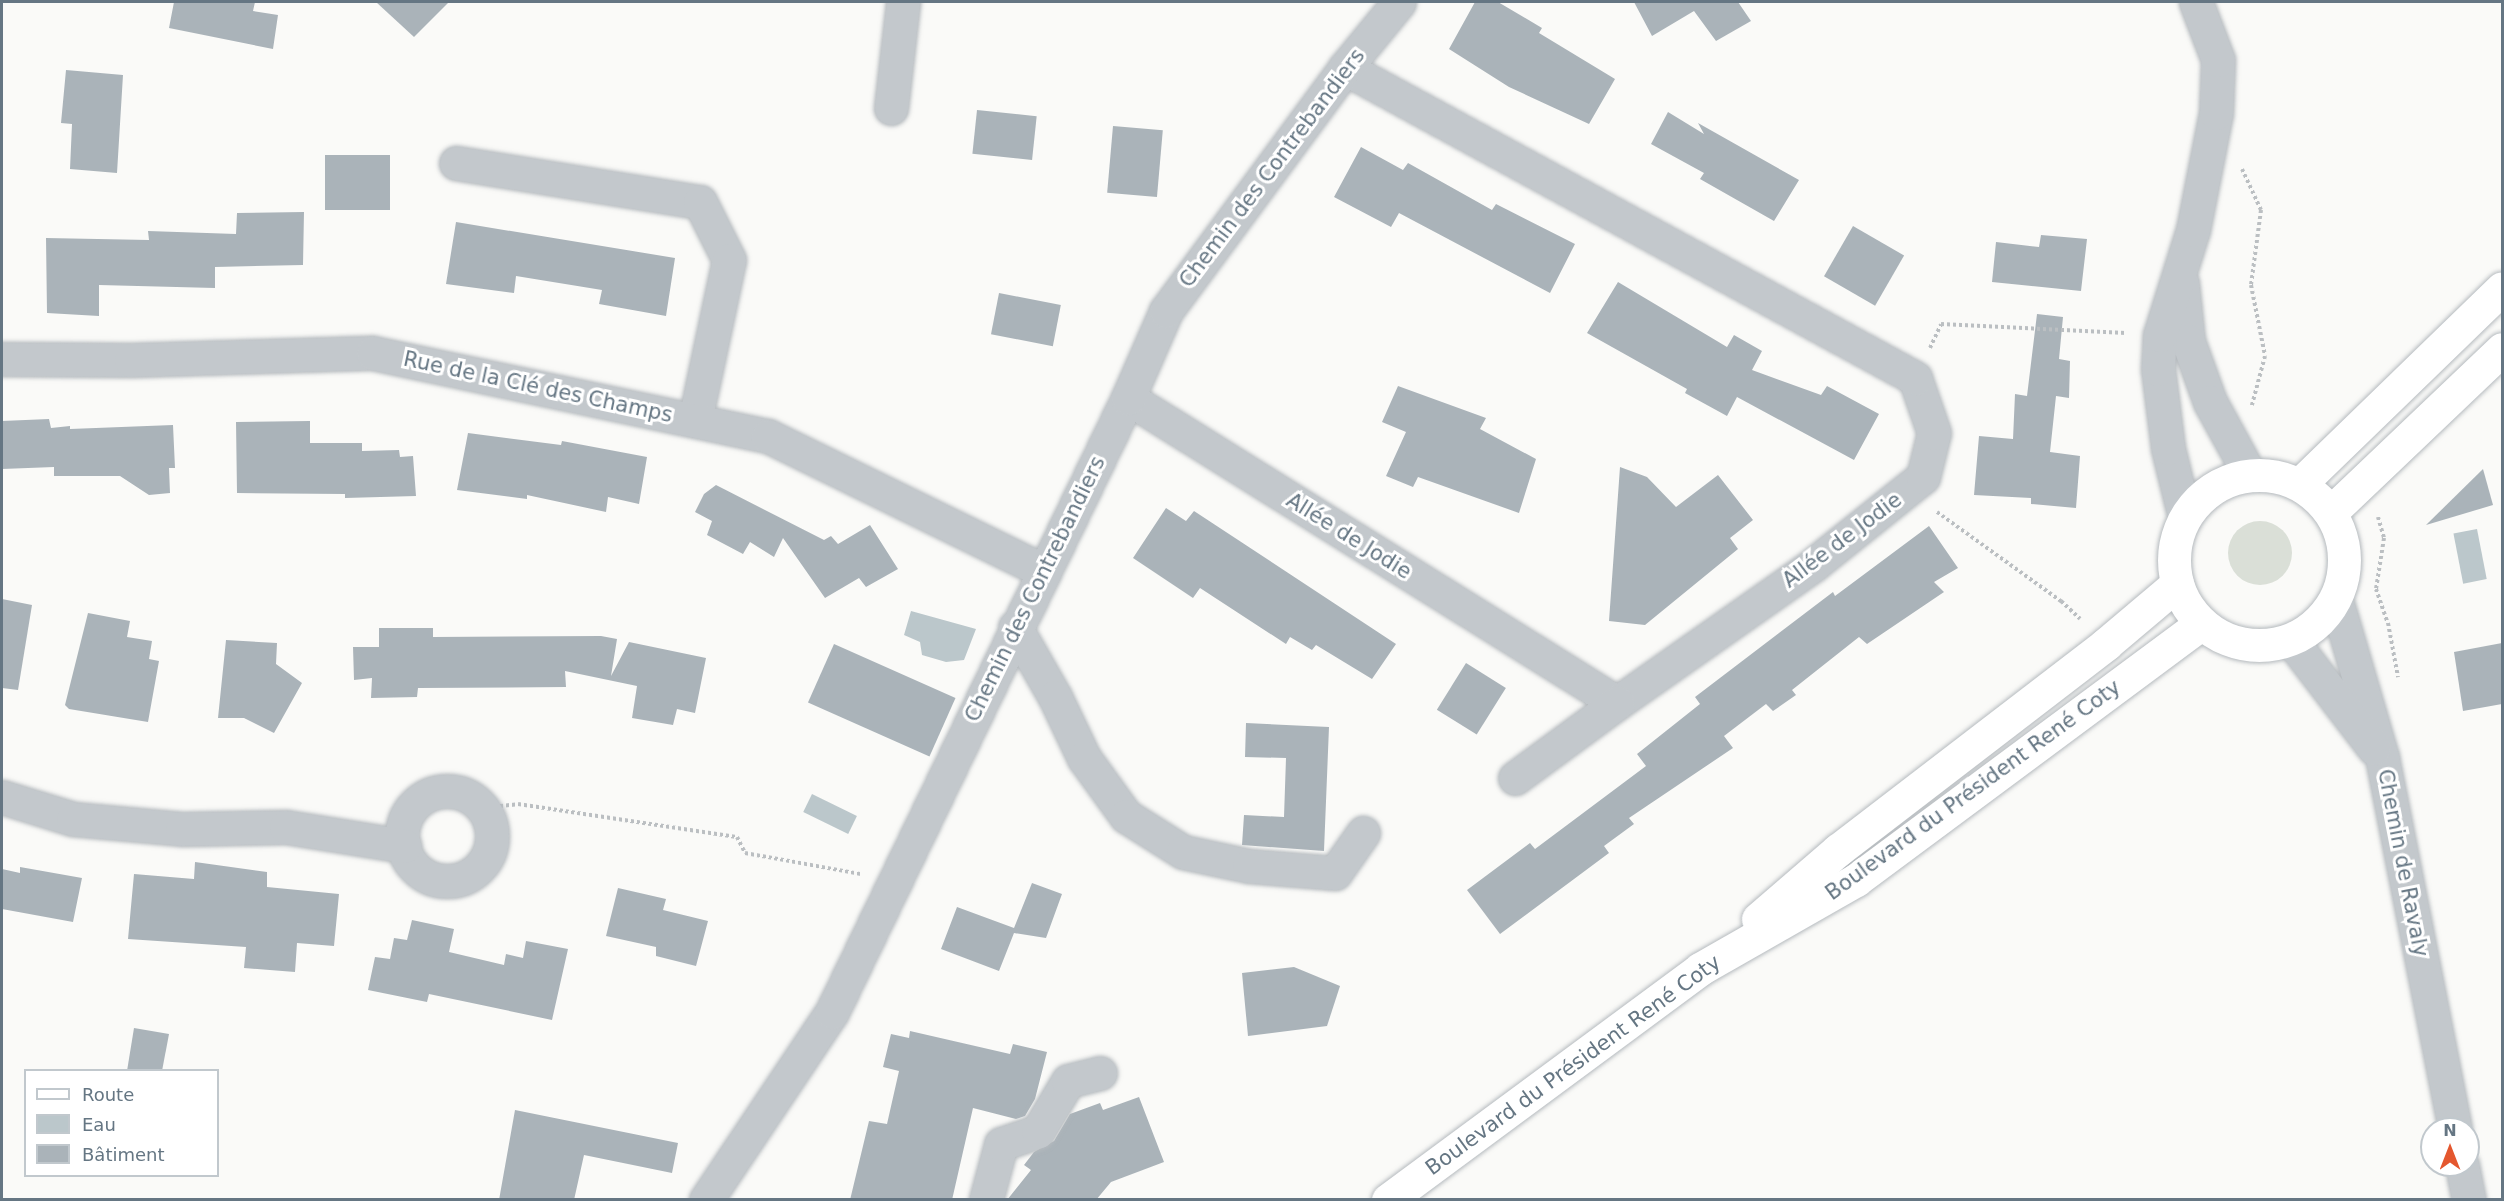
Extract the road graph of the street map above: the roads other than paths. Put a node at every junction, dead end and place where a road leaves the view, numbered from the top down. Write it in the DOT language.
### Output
graph roads {
  1 [pos="903,2"];
  2 [pos="1398,2"];
  3 [pos="2196,2"];
  4 [pos="1345,68"];
  5 [pos="891,108"];
  6 [pos="456,163"];
  7 [pos="2181,275"];
  8 [pos="2502,288"];
  9 [pos="2502,350"];
  10 [pos="2,359"];
  11 [pos="1128,398"];
  12 [pos="695,420"];
  13 [pos="2250,475"];
  14 [pos="2300,484"];
  15 [pos="2331,512"];
  16 [pos="2185,518"];
  17 [pos="1042,570"];
  18 [pos="2177,584"];
  19 [pos="2336,600"];
  20 [pos="2202,624"];
  21 [pos="1015,627"];
  22 [pos="2291,640"];
  23 [pos="1617,703"];
  24 [pos="2382,757"];
  25 [pos="1515,778"];
  26 [pos="2,797"];
  27 [pos="1363,833"];
  28 [pos="404,846"];
  29 [pos="1700,969"];
  30 [pos="1100,1073"];
  31 [pos="2453,1117"];
  32 [pos="2464,1177"];
  33 [pos="706,1200"];
  34 [pos="986,1200"];
  35 [pos="1388,1200"];
  36 [pos="2469,1200"];
  1 -- 5 [label="street"];
  2 -- 4 [label="street, Chemin des Contrebandiers"];
  3 -- 7 [label="street"];
  4 -- 11 [label="street, Chemin des Contrebandiers"];
  4 -- 23 [label="street, Allée de Jodie"];
  6 -- 12 [label="street"];
  7 -- 13 [label="street"];
  7 -- 16 [label="street"];
  8 -- 14 [label="main road"];
  9 -- 15 [label="main road"];
  10 -- 12 [label="street, Rue de la Clé des Champs"];
  11 -- 17 [label="street, Chemin des Contrebandiers"];
  11 -- 23 [label="street, Allée de Jodie"];
  12 -- 17 [label="street, Rue de la Clé des Champs"];
  13 -- 14 [label="main road"];
  13 -- 16 [label="main road"];
  14 -- 15 [label="main road"];
  15 -- 19 [label="main road"];
  16 -- 18 [label="main road"];
  17 -- 21 [label="street, Chemin des Contrebandiers"];
  18 -- 20 [label="main road"];
  18 -- 29 [label="main road"];
  19 -- 22 [label="main road"];
  19 -- 24 [label="street, Chemin de Ravaly"];
  20 -- 22 [label="main road"];
  20 -- 29 [label="main road, Boulevard du Président René Coty"];
  21 -- 27 [label="street"];
  21 -- 33 [label="street, Chemin des Contrebandiers"];
  22 -- 24 [label="street"];
  23 -- 25 [label="street"];
  24 -- 31 [label="street, Chemin de Ravaly"];
  26 -- 28 [label="street"];
  28 -- 28 [label="street"];
  29 -- 35 [label="main road, Boulevard du Président René Coty"];
  30 -- 34 [label="street"];
  32 -- 36 [label="street"];
}
